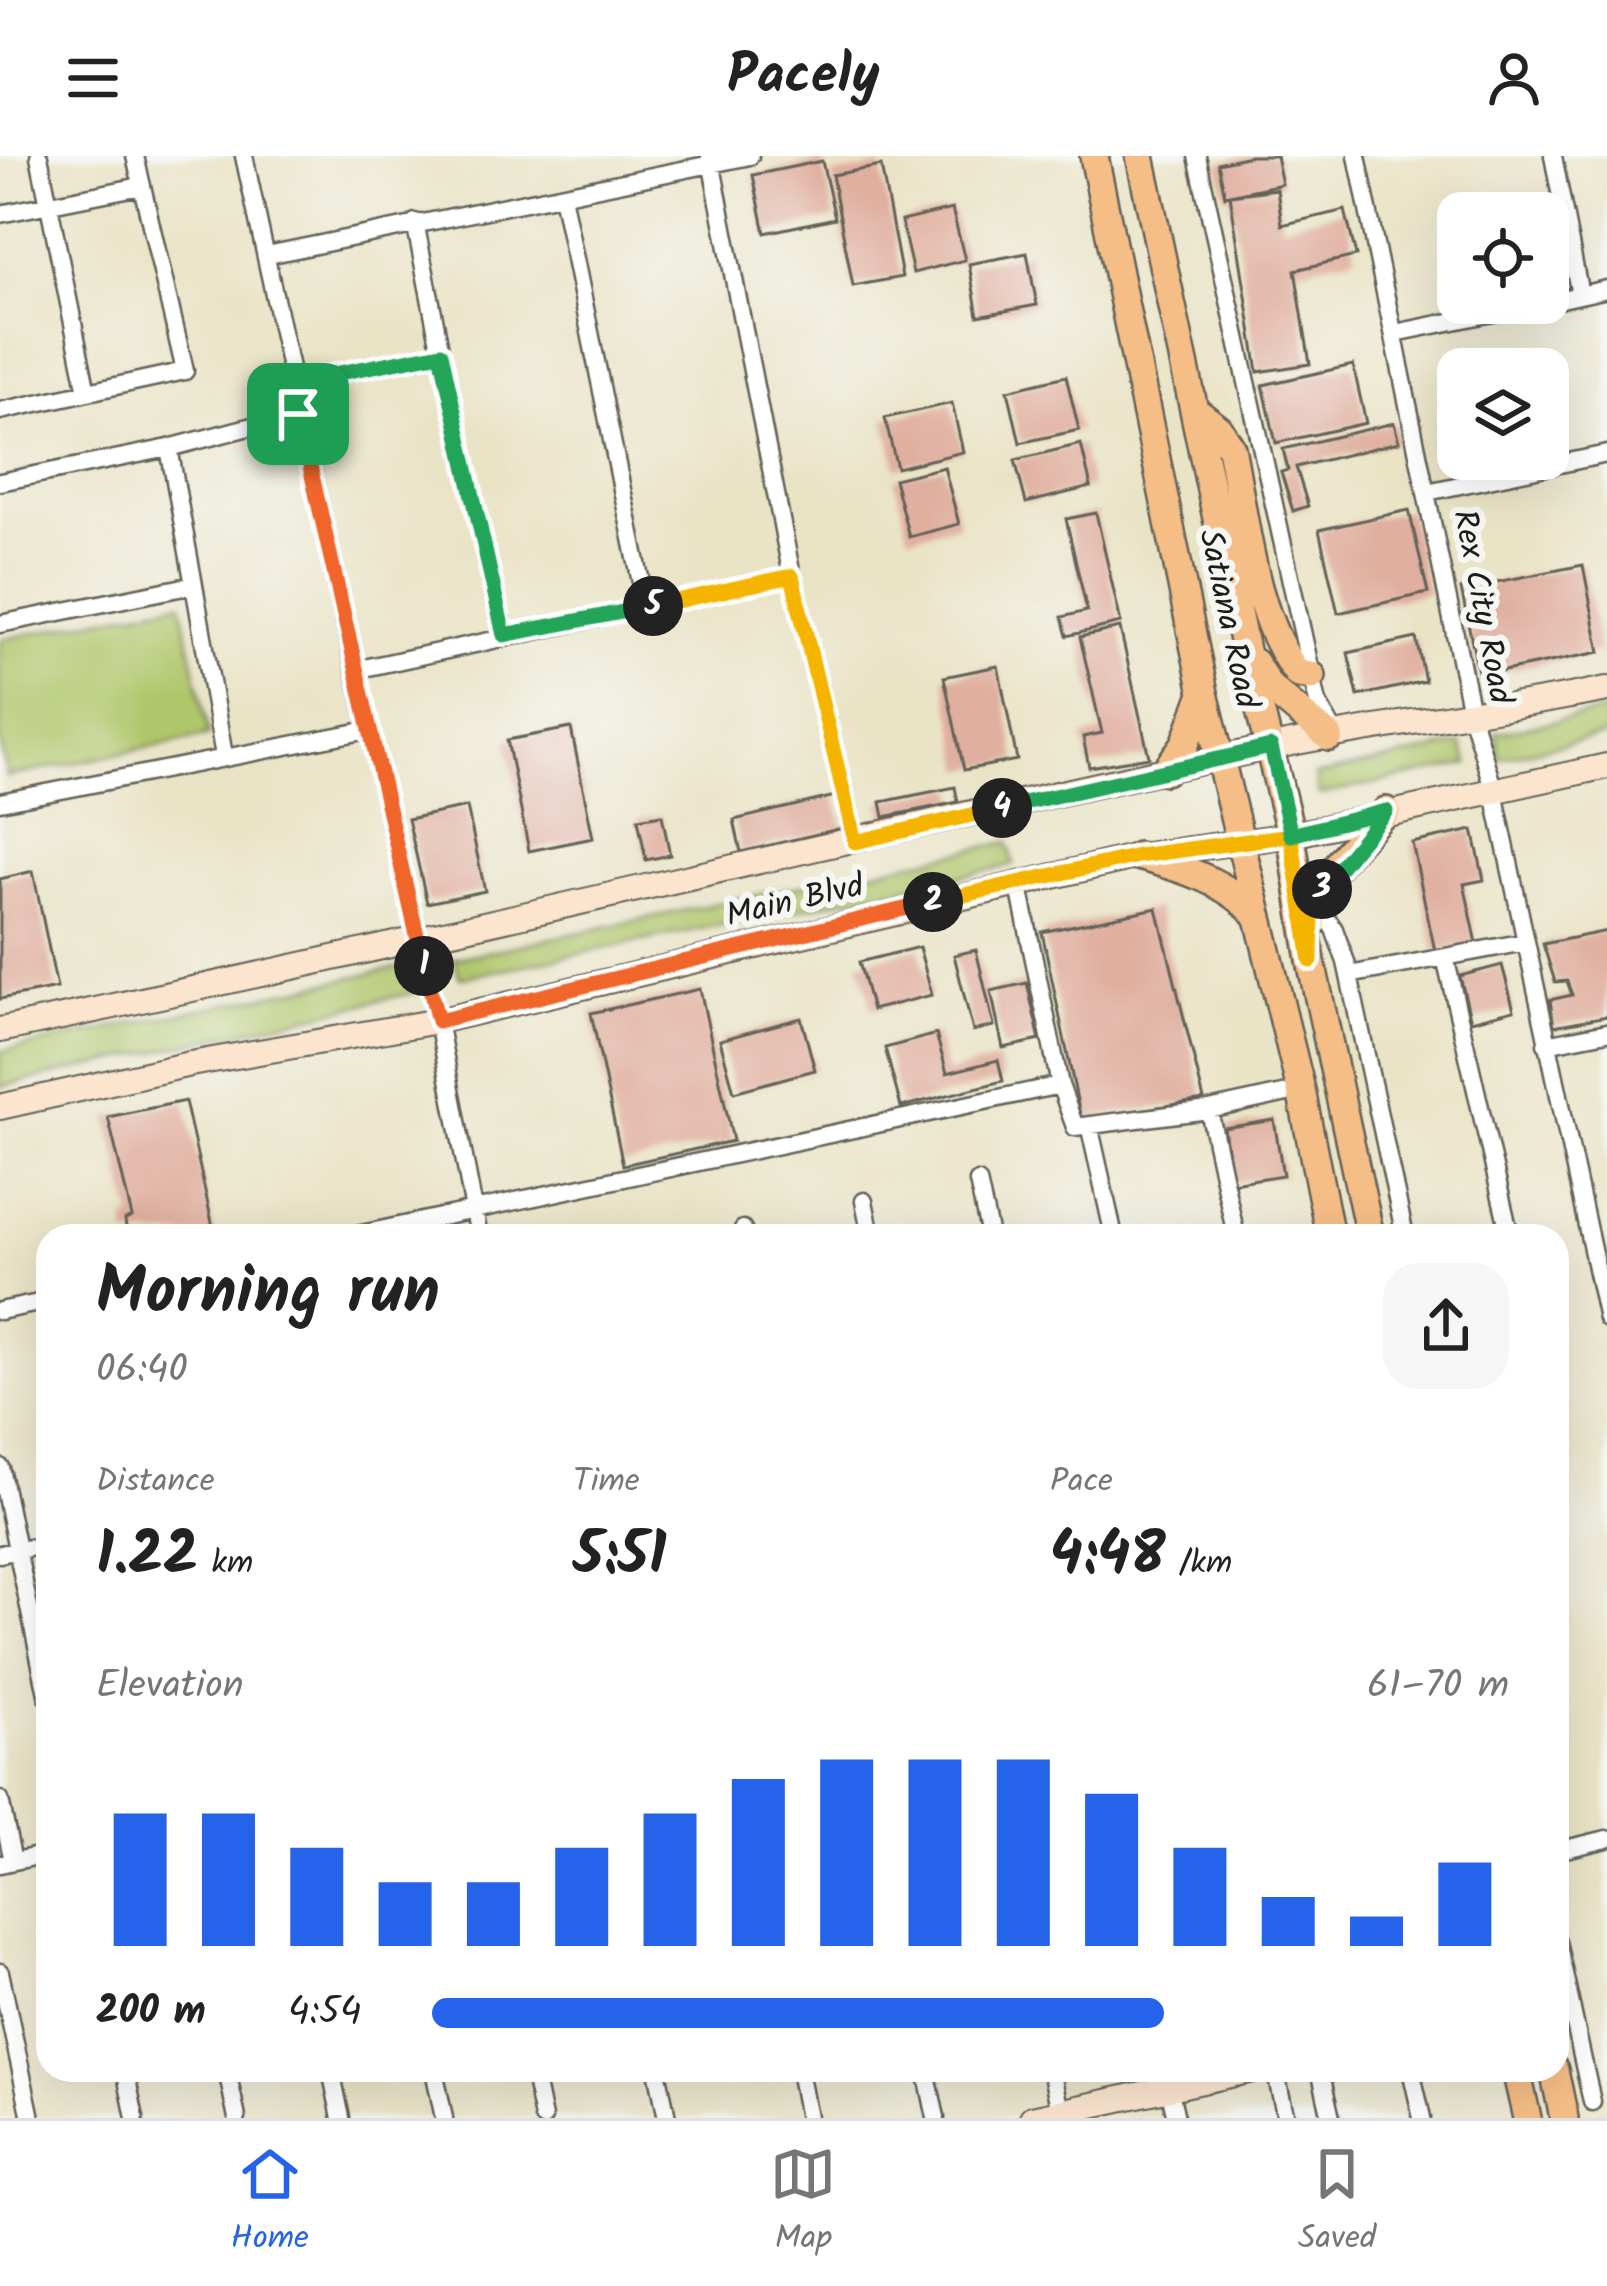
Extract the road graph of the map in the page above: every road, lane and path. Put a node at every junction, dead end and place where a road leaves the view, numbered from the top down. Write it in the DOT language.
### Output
graph roads {
  1 [pos="39,156"];
  2 [pos="135,156"];
  3 [pos="244,156"];
  4 [pos="750,156"];
  5 [pos="1094,156"];
  6 [pos="1140,156"];
  7 [pos="1197,156"];
  8 [pos="1357,156"];
  9 [pos="1553,156"];
  10 [pos="711,160"];
  11 [pos="141,186"];
  12 [pos="562,196"];
  13 [pos="50,205"];
  14 [pos="0,214"];
  15 [pos="415,222"];
  16 [pos="267,255"];
  17 [pos="1607,289"];
  18 [pos="1580,295"];
  19 [pos="1569,297"];
  20 [pos="1439,324"];
  21 [pos="1396,333"];
  22 [pos="441,353"];
  23 [pos="293,382"];
  24 [pos="87,392"];
  25 [pos="1194,410"];
  26 [pos="0,411"];
  27 [pos="298,414"];
  28 [pos="169,448"];
  29 [pos="1607,454"];
  30 [pos="0,482"];
  31 [pos="1427,492"];
  32 [pos="792,576"];
  33 [pos="194,585"];
  34 [pos="646,607"];
  35 [pos="0,624"];
  36 [pos="504,635"];
  37 [pos="1245,650"];
  38 [pos="355,670"];
  39 [pos="1312,676"];
  40 [pos="1607,689"];
  41 [pos="1204,693"];
  42 [pos="1472,717"];
  43 [pos="368,730"];
  44 [pos="1333,737"];
  45 [pos="1271,747"];
  46 [pos="224,756"];
  47 [pos="1222,758"];
  48 [pos="1607,766"];
  49 [pos="1165,771"];
  50 [pos="1493,788"];
  51 [pos="0,802"];
  52 [pos="1386,811"];
  53 [pos="1291,835"];
  54 [pos="855,842"];
  55 [pos="1239,843"];
  56 [pos="1138,856"];
  57 [pos="1018,882"];
  58 [pos="1316,903"];
  59 [pos="1258,917"];
  60 [pos="1525,942"];
  61 [pos="418,943"];
  62 [pos="1445,957"];
  63 [pos="1311,961"];
  64 [pos="1349,975"];
  65 [pos="438,1021"];
  66 [pos="0,1030"];
  67 [pos="1607,1032"];
  68 [pos="1546,1044"];
  69 [pos="1060,1084"];
  70 [pos="1301,1090"];
  71 [pos="0,1107"];
  72 [pos="1209,1110"];
  73 [pos="1090,1129"];
  74 [pos="978,1182"];
  75 [pos="864,1201"];
  76 [pos="474,1208"];
  77 [pos="404,1224"];
  78 [pos="477,1224"];
  79 [pos="869,1224"];
  80 [pos="987,1224"];
  81 [pos="1111,1224"];
  82 [pos="1233,1224"];
  83 [pos="1328,1224"];
  84 [pos="1367,1224"];
  85 [pos="1402,1224"];
  86 [pos="1507,1224"];
  87 [pos="36,1304"];
  88 [pos="0,1311"];
  89 [pos="1607,1318"];
  90 [pos="0,1467"];
  91 [pos="9,1552"];
  92 [pos="36,1654"];
  93 [pos="0,1800"];
  94 [pos="1607,1839"];
  95 [pos="1569,1848"];
  96 [pos="7,1863"];
  97 [pos="0,1972"];
  98 [pos="1569,1986"];
  99 [pos="128,2082"];
  100 [pos="230,2082"];
  101 [pos="334,2082"];
  102 [pos="436,2082"];
  103 [pos="536,2082"];
  104 [pos="660,2082"];
  105 [pos="801,2082"];
  106 [pos="928,2082"];
  107 [pos="1054,2082"];
  108 [pos="1167,2082"];
  109 [pos="1171,2082"];
  110 [pos="1278,2082"];
  111 [pos="1322,2082"];
  112 [pos="1414,2082"];
  113 [pos="1519,2082"];
  114 [pos="1557,2082"];
  115 [pos="1600,2101"];
  116 [pos="1060,2111"];
  117 [pos="1563,2113"];
  118 [pos="31,2118"];
  119 [pos="135,2118"];
  120 [pos="237,2118"];
  121 [pos="341,2118"];
  122 [pos="444,2118"];
  123 [pos="543,2118"];
  124 [pos="667,2118"];
  125 [pos="808,2118"];
  126 [pos="936,2118"];
  127 [pos="1032,2118"];
  128 [pos="1176,2118"];
  129 [pos="1286,2118"];
  130 [pos="1330,2118"];
  131 [pos="1422,2118"];
  132 [pos="1527,2118"];
  1 -- 13 [label="street"];
  2 -- 11 [label="street"];
  3 -- 16 [label="street"];
  4 -- 10 [label="street"];
  5 -- 41 [label="main road, Satiana Road"];
  6 -- 25 [label="main road, Satiana Road"];
  7 -- 39 [label="street"];
  8 -- 21 [label="street, Rex City Road"];
  9 -- 18 [label="street"];
  10 -- 12 [label="street"];
  10 -- 32 [label="street"];
  11 -- 13 [label="street"];
  11 -- 24 [label="street"];
  12 -- 15 [label="street"];
  12 -- 34 [label="street"];
  13 -- 14 [label="street"];
  13 -- 24 [label="street"];
  15 -- 16 [label="street"];
  15 -- 22 [label="street"];
  16 -- 23 [label="street"];
  17 -- 18 [label="street"];
  18 -- 19 [label="street"];
  20 -- 21 [label="street"];
  21 -- 31 [label="street, Rex City Road"];
  22 -- 23 [label="street"];
  22 -- 36 [label="street"];
  23 -- 27 [label="street"];
  24 -- 26 [label="street"];
  25 -- 37 [label="main road, Satiana Road"];
  25 -- 39 [label="main road"];
  27 -- 28 [label="street"];
  27 -- 38 [label="street"];
  28 -- 30 [label="street"];
  28 -- 33 [label="street"];
  29 -- 31 [label="street"];
  31 -- 42 [label="street, Rex City Road"];
  32 -- 34 [label="street"];
  32 -- 54 [label="street"];
  33 -- 35 [label="street"];
  33 -- 46 [label="street"];
  34 -- 36 [label="street"];
  36 -- 38 [label="street"];
  37 -- 44 [label="main road"];
  37 -- 45 [label="main road, Satiana Road"];
  38 -- 43 [label="street"];
  39 -- 44 [label="street"];
  40 -- 42 [label="main road, Main Blvd"];
  41 -- 47 [label="main road, Satiana Road"];
  41 -- 49 [label="main road"];
  42 -- 44 [label="main road, Main Blvd"];
  42 -- 50 [label="street, Rex City Road"];
  43 -- 46 [label="street"];
  43 -- 61 [label="street"];
  44 -- 45 [label="main road, Main Blvd"];
  45 -- 47 [label="main road, Main Blvd"];
  45 -- 53 [label="main road, Satiana Road"];
  46 -- 51 [label="street"];
  47 -- 49 [label="main road, Main Blvd"];
  47 -- 55 [label="main road, Satiana Road"];
  48 -- 50 [label="main road, Main Blvd"];
  49 -- 54 [label="main road, Main Blvd"];
  50 -- 52 [label="main road, Main Blvd"];
  50 -- 60 [label="street, Rex City Road"];
  52 -- 53 [label="main road, Main Blvd"];
  52 -- 58 [label="main road"];
  53 -- 55 [label="main road, Main Blvd"];
  53 -- 63 [label="main road, Satiana Road"];
  54 -- 61 [label="main road, Main Blvd"];
  55 -- 56 [label="main road, Main Blvd"];
  55 -- 59 [label="main road, Satiana Road"];
  56 -- 57 [label="main road, Main Blvd"];
  56 -- 59 [label="main road"];
  57 -- 65 [label="main road, Main Blvd"];
  57 -- 69 [label="street"];
  58 -- 63 [label="main road"];
  58 -- 64 [label="street"];
  59 -- 70 [label="main road, Satiana Road"];
  60 -- 62 [label="street"];
  60 -- 68 [label="street, Rex City Road"];
  61 -- 65 [label="street"];
  61 -- 66 [label="main road, Main Blvd"];
  62 -- 64 [label="street"];
  62 -- 86 [label="street"];
  63 -- 84 [label="main road, Satiana Road"];
  64 -- 85 [label="street"];
  65 -- 71 [label="main road, Main Blvd"];
  65 -- 76 [label="street"];
  67 -- 68 [label="street"];
  68 -- 89 [label="street, Rex City Road"];
  69 -- 73 [label="street"];
  69 -- 76 [label="street"];
  70 -- 72 [label="street"];
  70 -- 83 [label="main road, Satiana Road"];
  72 -- 73 [label="street"];
  72 -- 82 [label="street"];
  73 -- 81 [label="street"];
  74 -- 80 [label="street"];
  75 -- 79 [label="street"];
  76 -- 77 [label="street"];
  76 -- 78 [label="street"];
  87 -- 88 [label="street"];
  90 -- 91 [label="street"];
  91 -- 92 [label="street"];
  93 -- 96 [label="street"];
  94 -- 95 [label="street"];
  97 -- 118 [label="street"];
  98 -- 115 [label="street"];
  99 -- 119 [label="street"];
  100 -- 120 [label="street"];
  101 -- 121 [label="street"];
  102 -- 122 [label="street"];
  103 -- 123 [label="street"];
  104 -- 124 [label="street"];
  105 -- 125 [label="street"];
  106 -- 126 [label="street"];
  107 -- 116 [label="street"];
  108 -- 116 [label="main road"];
  109 -- 128 [label="street"];
  110 -- 129 [label="street"];
  111 -- 130 [label="street"];
  112 -- 131 [label="street"];
  113 -- 132 [label="main road"];
  114 -- 117 [label="main road"];
  115 -- 117 [label="street"];
  116 -- 127 [label="main road"];
}
